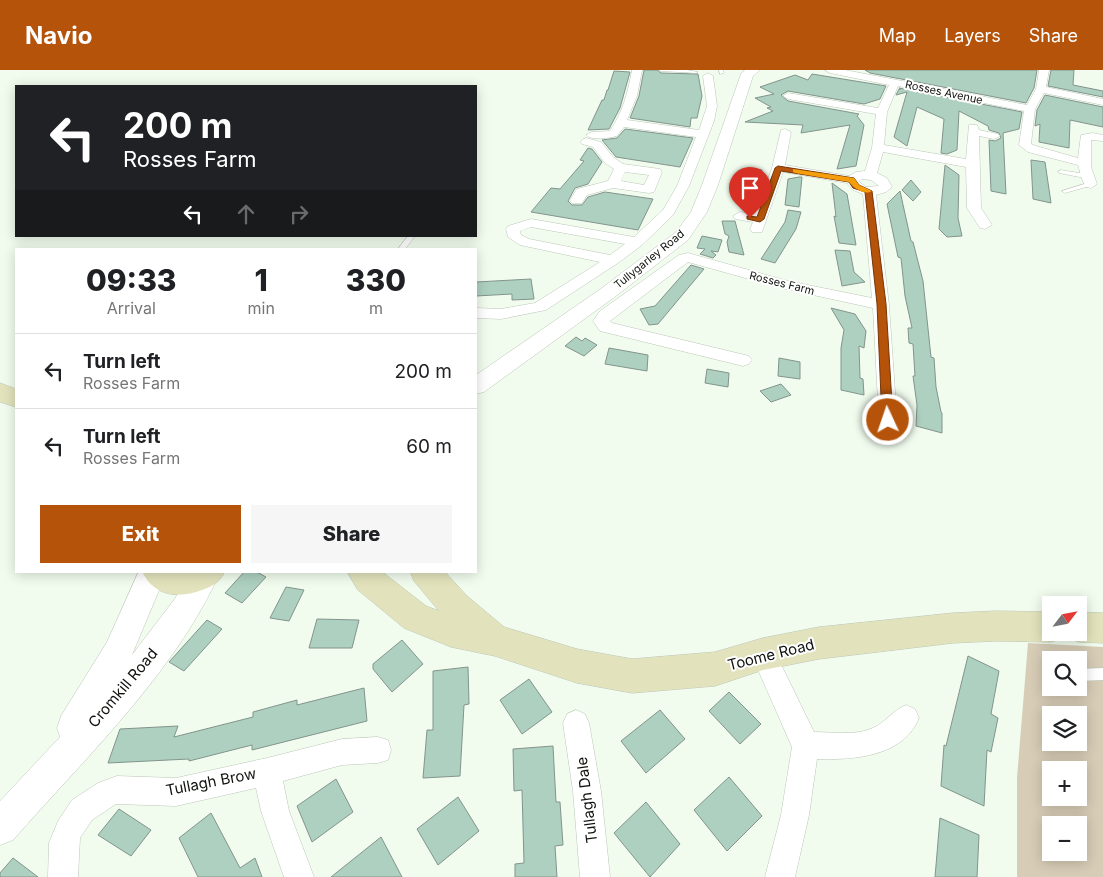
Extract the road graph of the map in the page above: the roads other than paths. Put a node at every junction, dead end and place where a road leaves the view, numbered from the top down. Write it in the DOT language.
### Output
graph roads {
  1 [pos="637,70"];
  2 [pos="661,70"];
  3 [pos="830,70"];
  4 [pos="1044,70"];
  5 [pos="748,71"];
  6 [pos="843,71"];
  7 [pos="712,73"];
  8 [pos="895,82"];
  9 [pos="1041,89"];
  10 [pos="786,96"];
  11 [pos="1103,102"];
  12 [pos="1030,109"];
  13 [pos="882,112"];
  14 [pos="621,123"];
  15 [pos="784,131"];
  16 [pos="702,134"];
  17 [pos="994,136"];
  18 [pos="1103,138"];
  19 [pos="878,148"];
  20 [pos="972,164"];
  21 [pos="621,167"];
  22 [pos="778,168"];
  23 [pos="1062,172"];
  24 [pos="1090,177"];
  25 [pos="652,182"];
  26 [pos="869,183"];
  27 [pos="612,184"];
  28 [pos="683,186"];
  29 [pos="1065,191"];
  30 [pos="577,200"];
  31 [pos="740,216"];
  32 [pos="987,228"];
  33 [pos="411,237"];
  34 [pos="637,242"];
  35 [pos="402,248"];
  36 [pos="613,260"];
  37 [pos="881,304"];
  38 [pos="477,313"];
  39 [pos="748,360"];
  40 [pos="477,385"];
  41 [pos="0,392"];
  42 [pos="15,398"];
  43 [pos="888,420"];
  44 [pos="152,573"];
  45 [pos="159,573"];
  46 [pos="207,573"];
  47 [pos="363,573"];
  48 [pos="426,573"];
  49 [pos="1042,627"];
  50 [pos="1088,627"];
  51 [pos="1103,628"];
  52 [pos="495,640"];
  53 [pos="763,654"];
  54 [pos="1103,674"];
  55 [pos="1087,675"];
  56 [pos="906,718"];
  57 [pos="576,723"];
  58 [pos="806,746"];
  59 [pos="378,750"];
  60 [pos="267,772"];
  61 [pos="30,793"];
  62 [pos="0,827"];
  63 [pos="63,877"];
  64 [pos="299,877"];
  65 [pos="596,877"];
  66 [pos="780,877"];
  1 -- 14 [label="street"];
  2 -- 7 [label="lane"];
  3 -- 6 [label="street, Rosses Avenue"];
  4 -- 9 [label="street"];
  5 -- 40 [label="street, Tullygarley Road"];
  6 -- 8 [label="street, Rosses Avenue"];
  7 -- 16 [label="street"];
  8 -- 12 [label="street, Rosses Avenue"];
  8 -- 13 [label="street"];
  9 -- 11 [label="street"];
  9 -- 12 [label="street"];
  10 -- 13 [label="street"];
  12 -- 24 [label="street"];
  13 -- 19 [label="street"];
  14 -- 16 [label="street"];
  14 -- 21 [label="street"];
  15 -- 22 [label="street"];
  16 -- 28 [label="street"];
  17 -- 20 [label="street"];
  18 -- 24 [label="street"];
  19 -- 20 [label="street"];
  19 -- 26 [label="street"];
  20 -- 32 [label="street"];
  21 -- 25 [label="street"];
  21 -- 27 [label="street"];
  22 -- 26 [label="street"];
  22 -- 31 [label="street"];
  23 -- 24 [label="lane"];
  24 -- 29 [label="lane"];
  25 -- 27 [label="street"];
  25 -- 28 [label="street"];
  26 -- 37 [label="street"];
  27 -- 30 [label="street"];
  28 -- 34 [label="street"];
  33 -- 35 [label="lane"];
  34 -- 36 [label="street"];
  34 -- 36 [label="street"];
  36 -- 38 [label="street"];
  37 -- 39 [label="street, Rosses Farm"];
  37 -- 43 [label="street"];
  41 -- 42 [label="main road"];
  44 -- 61 [label="street, Cromkill Road"];
  45 -- 46 [label="main road"];
  46 -- 61 [label="street, Cromkill Road"];
  47 -- 52 [label="main road, Toome Road"];
  48 -- 52 [label="main road, Toome Road"];
  49 -- 53 [label="main road, Toome Road"];
  50 -- 51 [label="main road"];
  52 -- 53 [label="main road, Toome Road"];
  53 -- 58 [label="street"];
  54 -- 55 [label="lane"];
  56 -- 58 [label="street"];
  57 -- 65 [label="street, Tullagh Dale"];
  58 -- 66 [label="street"];
  59 -- 60 [label="street, Tullagh Brow"];
  60 -- 63 [label="street, Tullagh Brow"];
  60 -- 64 [label="street, Tullagh Brow"];
  61 -- 62 [label="street, Cromkill Road"];
}
